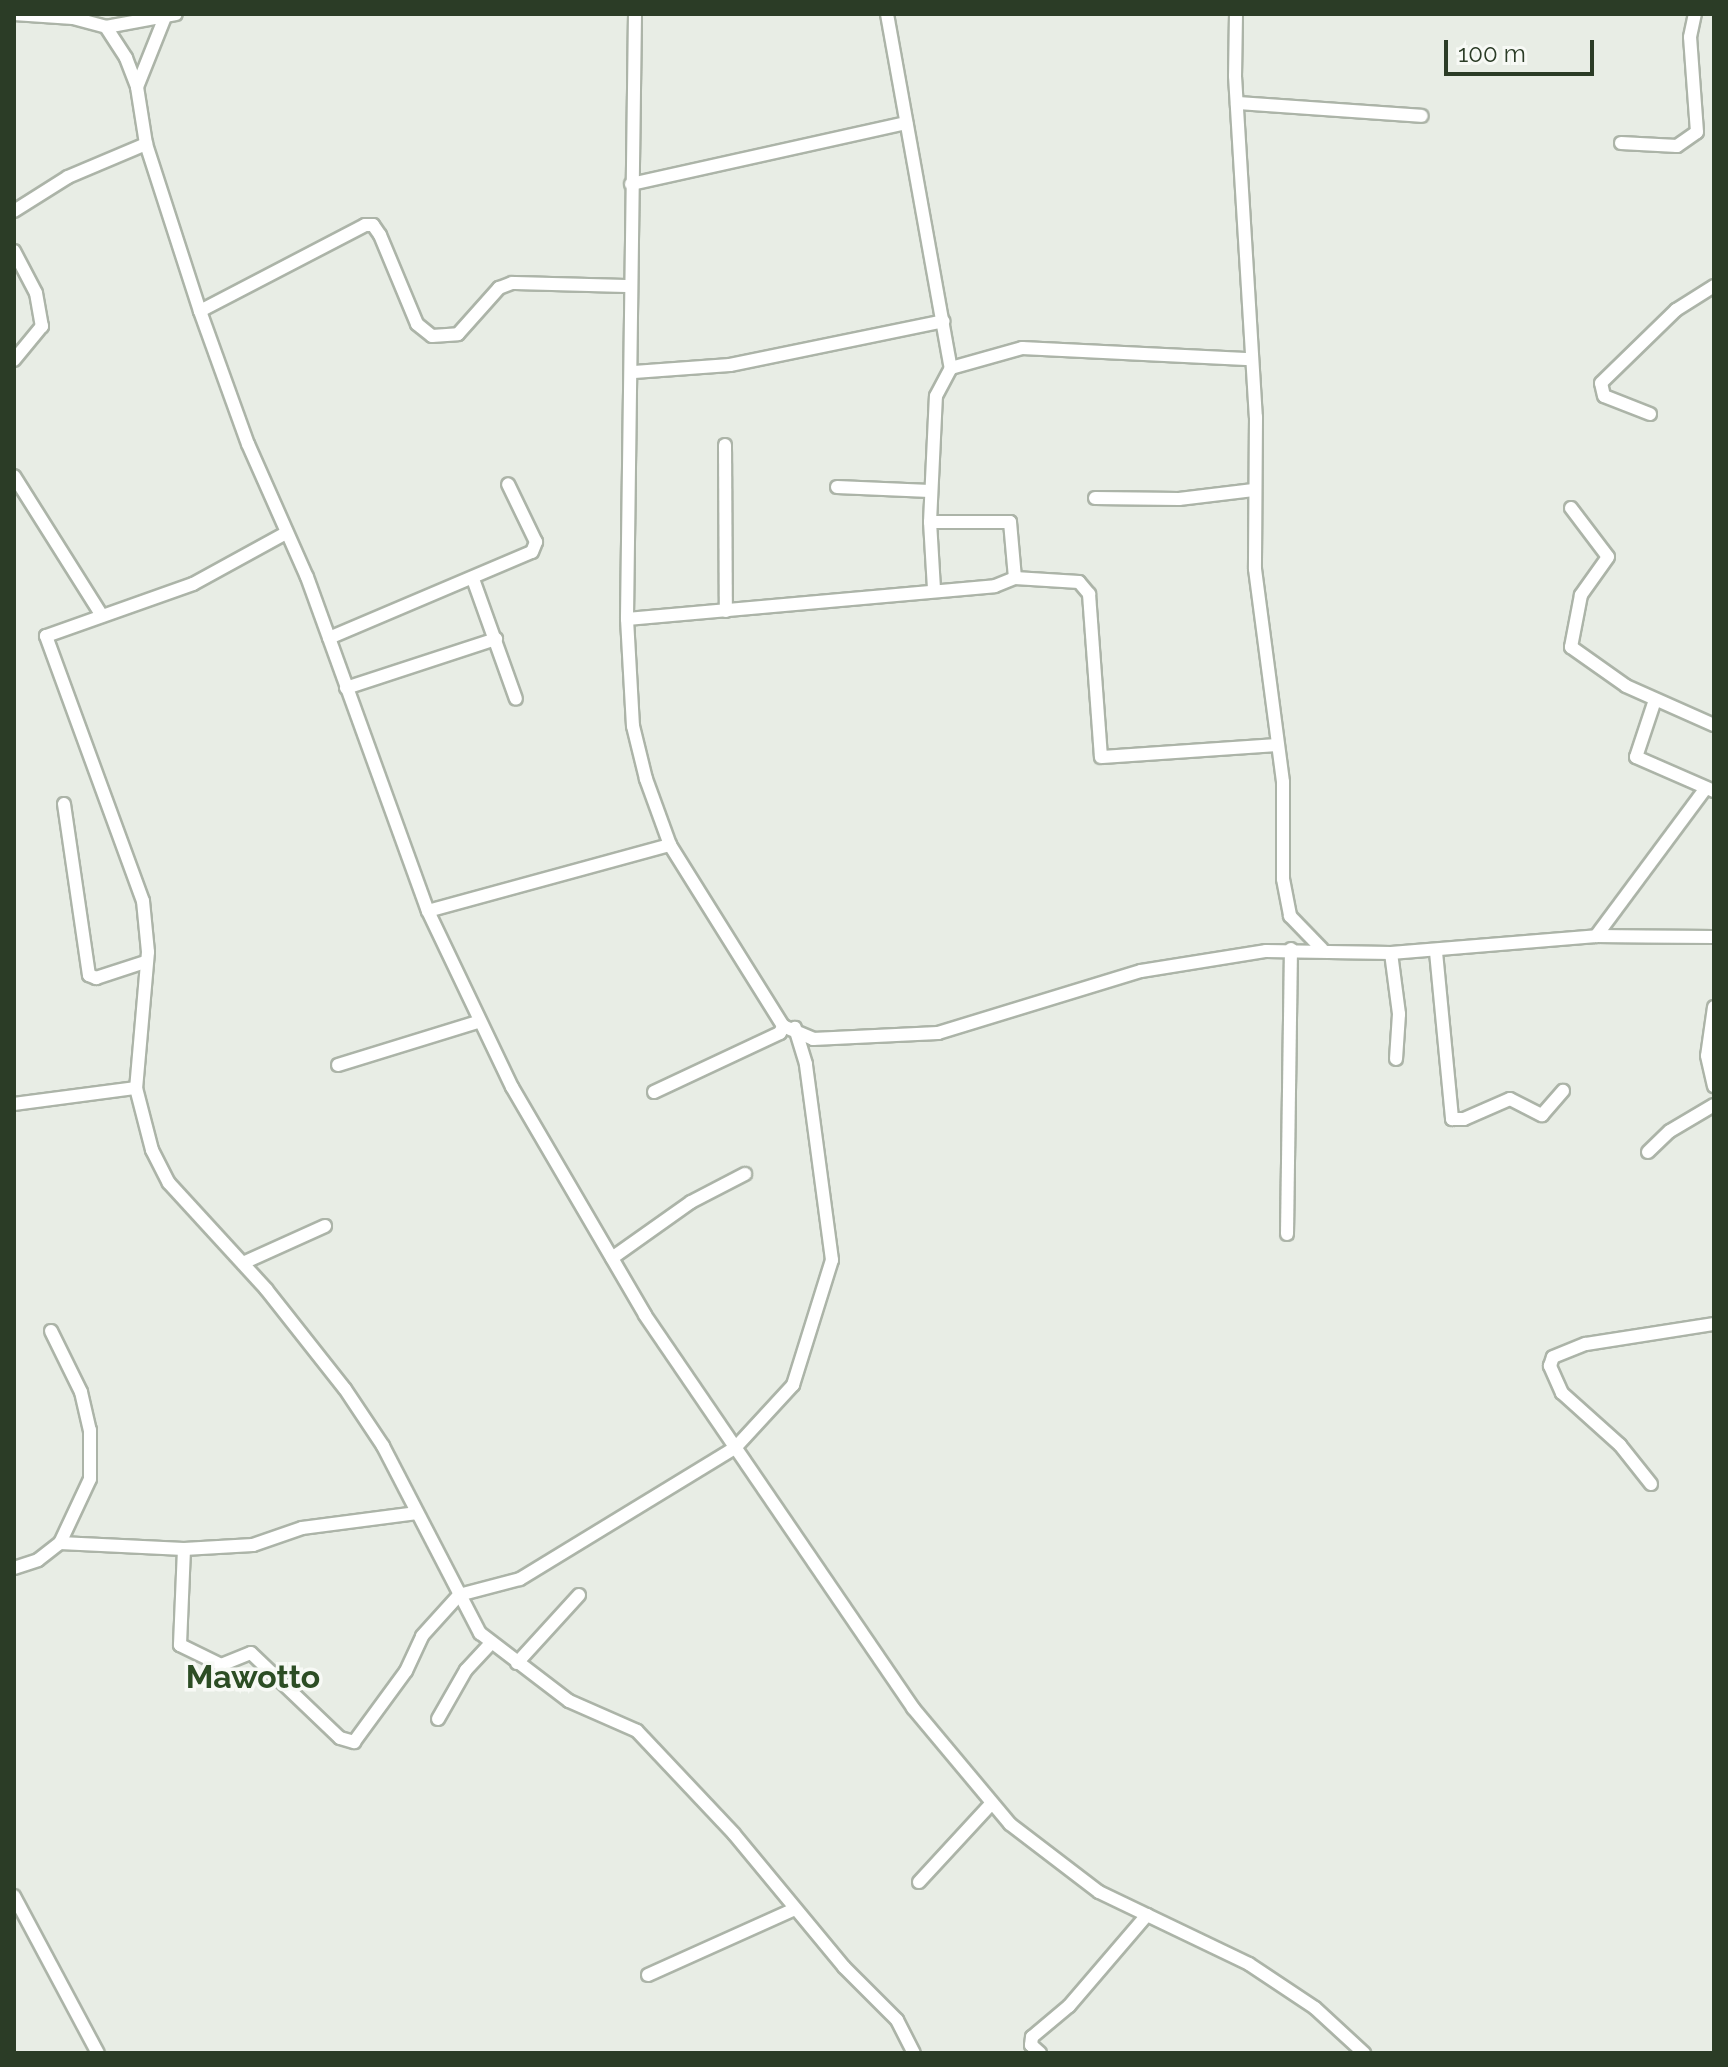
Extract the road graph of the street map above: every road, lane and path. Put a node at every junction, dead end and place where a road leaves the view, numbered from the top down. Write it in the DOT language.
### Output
graph roads {
  1 [pos="14,14"];
  2 [pos="635,14"];
  3 [pos="887,14"];
  4 [pos="1236,14"];
  5 [pos="1695,14"];
  6 [pos="171,16"];
  7 [pos="106,27"];
  8 [pos="137,87"];
  9 [pos="1237,103"];
  10 [pos="1422,116"];
  11 [pos="906,123"];
  12 [pos="1621,143"];
  13 [pos="146,144"];
  14 [pos="631,184"];
  15 [pos="14,211"];
  16 [pos="14,251"];
  17 [pos="629,286"];
  18 [pos="1714,286"];
  19 [pos="200,311"];
  20 [pos="944,321"];
  21 [pos="1251,359"];
  22 [pos="14,360"];
  23 [pos="951,368"];
  24 [pos="634,372"];
  25 [pos="1650,414"];
  26 [pos="725,445"];
  27 [pos="14,476"];
  28 [pos="508,484"];
  29 [pos="837,487"];
  30 [pos="1253,490"];
  31 [pos="930,491"];
  32 [pos="1095,498"];
  33 [pos="1571,508"];
  34 [pos="930,522"];
  35 [pos="286,533"];
  36 [pos="1015,578"];
  37 [pos="473,579"];
  38 [pos="934,589"];
  39 [pos="726,611"];
  40 [pos="102,616"];
  41 [pos="627,619"];
  42 [pos="329,638"];
  43 [pos="496,639"];
  44 [pos="346,688"];
  45 [pos="516,699"];
  46 [pos="1655,700"];
  47 [pos="1714,725"];
  48 [pos="1275,745"];
  49 [pos="1710,790"];
  50 [pos="64,804"];
  51 [pos="670,845"];
  52 [pos="428,911"];
  53 [pos="1596,936"];
  54 [pos="1714,937"];
  55 [pos="1291,949"];
  56 [pos="1322,950"];
  57 [pos="1436,952"];
  58 [pos="1391,953"];
  59 [pos="145,962"];
  60 [pos="1714,1007"];
  61 [pos="478,1022"];
  62 [pos="789,1027"];
  63 [pos="1711,1057"];
  64 [pos="1396,1059"];
  65 [pos="338,1065"];
  66 [pos="1714,1086"];
  67 [pos="136,1088"];
  68 [pos="1563,1091"];
  69 [pos="654,1092"];
  70 [pos="14,1104"];
  71 [pos="1714,1105"];
  72 [pos="1648,1152"];
  73 [pos="745,1174"];
  74 [pos="325,1226"];
  75 [pos="1287,1234"];
  76 [pos="612,1258"];
  77 [pos="243,1263"];
  78 [pos="1714,1324"];
  79 [pos="51,1331"];
  80 [pos="735,1448"];
  81 [pos="1651,1484"];
  82 [pos="417,1513"];
  83 [pos="60,1543"];
  84 [pos="184,1549"];
  85 [pos="14,1568"];
  86 [pos="459,1595"];
  87 [pos="579,1595"];
  88 [pos="491,1643"];
  89 [pos="517,1663"];
  90 [pos="438,1719"];
  91 [pos="991,1804"];
  92 [pos="919,1882"];
  93 [pos="14,1896"];
  94 [pos="795,1909"];
  95 [pos="1147,1915"];
  96 [pos="648,1975"];
  97 [pos="98,2053"];
  98 [pos="914,2053"];
  99 [pos="1040,2053"];
  100 [pos="1364,2053"];
  1 -- 7 [label="street"];
  2 -- 14 [label="street"];
  3 -- 11 [label="street"];
  4 -- 9 [label="street"];
  5 -- 12 [label="street"];
  6 -- 7 [label="street"];
  6 -- 8 [label="street"];
  7 -- 8 [label="street"];
  8 -- 13 [label="street"];
  9 -- 10 [label="street"];
  9 -- 21 [label="street"];
  11 -- 14 [label="street"];
  11 -- 20 [label="street"];
  13 -- 15 [label="street"];
  13 -- 19 [label="street"];
  14 -- 17 [label="street"];
  16 -- 22 [label="street"];
  17 -- 19 [label="street"];
  17 -- 24 [label="street"];
  18 -- 25 [label="street"];
  19 -- 35 [label="street"];
  20 -- 23 [label="street"];
  20 -- 24 [label="street"];
  21 -- 23 [label="street"];
  21 -- 30 [label="street"];
  23 -- 31 [label="street"];
  24 -- 41 [label="street"];
  26 -- 39 [label="street"];
  27 -- 40 [label="street"];
  28 -- 37 [label="street"];
  29 -- 31 [label="street"];
  30 -- 32 [label="street"];
  30 -- 48 [label="street"];
  31 -- 34 [label="street"];
  33 -- 46 [label="street"];
  34 -- 36 [label="street"];
  34 -- 38 [label="street"];
  35 -- 40 [label="street"];
  35 -- 42 [label="street"];
  36 -- 38 [label="street"];
  36 -- 48 [label="street"];
  37 -- 42 [label="street"];
  37 -- 43 [label="street"];
  38 -- 39 [label="street"];
  39 -- 41 [label="street"];
  40 -- 59 [label="street"];
  41 -- 51 [label="street"];
  42 -- 44 [label="street"];
  43 -- 44 [label="street"];
  43 -- 45 [label="street"];
  44 -- 52 [label="street"];
  46 -- 47 [label="street"];
  46 -- 49 [label="street"];
  48 -- 56 [label="street"];
  49 -- 53 [label="street"];
  50 -- 59 [label="street"];
  51 -- 52 [label="street"];
  51 -- 62 [label="street"];
  52 -- 61 [label="street"];
  53 -- 54 [label="street"];
  53 -- 57 [label="street"];
  55 -- 56 [label="street"];
  55 -- 62 [label="street"];
  55 -- 75 [label="street"];
  56 -- 58 [label="street"];
  57 -- 58 [label="street"];
  57 -- 68 [label="street"];
  58 -- 64 [label="street"];
  59 -- 67 [label="street"];
  60 -- 63 [label="street"];
  61 -- 65 [label="street"];
  61 -- 76 [label="street"];
  62 -- 69 [label="street"];
  62 -- 80 [label="street"];
  63 -- 66 [label="street"];
  67 -- 70 [label="street"];
  67 -- 77 [label="street"];
  71 -- 72 [label="street"];
  73 -- 76 [label="street"];
  74 -- 77 [label="street"];
  76 -- 80 [label="street"];
  77 -- 82 [label="street"];
  78 -- 81 [label="street"];
  79 -- 83 [label="street"];
  80 -- 86 [label="street"];
  80 -- 91 [label="street"];
  82 -- 84 [label="street"];
  82 -- 86 [label="street"];
  83 -- 84 [label="street"];
  83 -- 85 [label="street"];
  84 -- 86 [label="street"];
  86 -- 88 [label="street"];
  87 -- 89 [label="street"];
  88 -- 89 [label="street"];
  88 -- 90 [label="street"];
  89 -- 94 [label="street"];
  91 -- 92 [label="street"];
  91 -- 95 [label="street"];
  93 -- 97 [label="street"];
  94 -- 96 [label="street"];
  94 -- 98 [label="street"];
  95 -- 99 [label="street"];
  95 -- 100 [label="street"];
}
